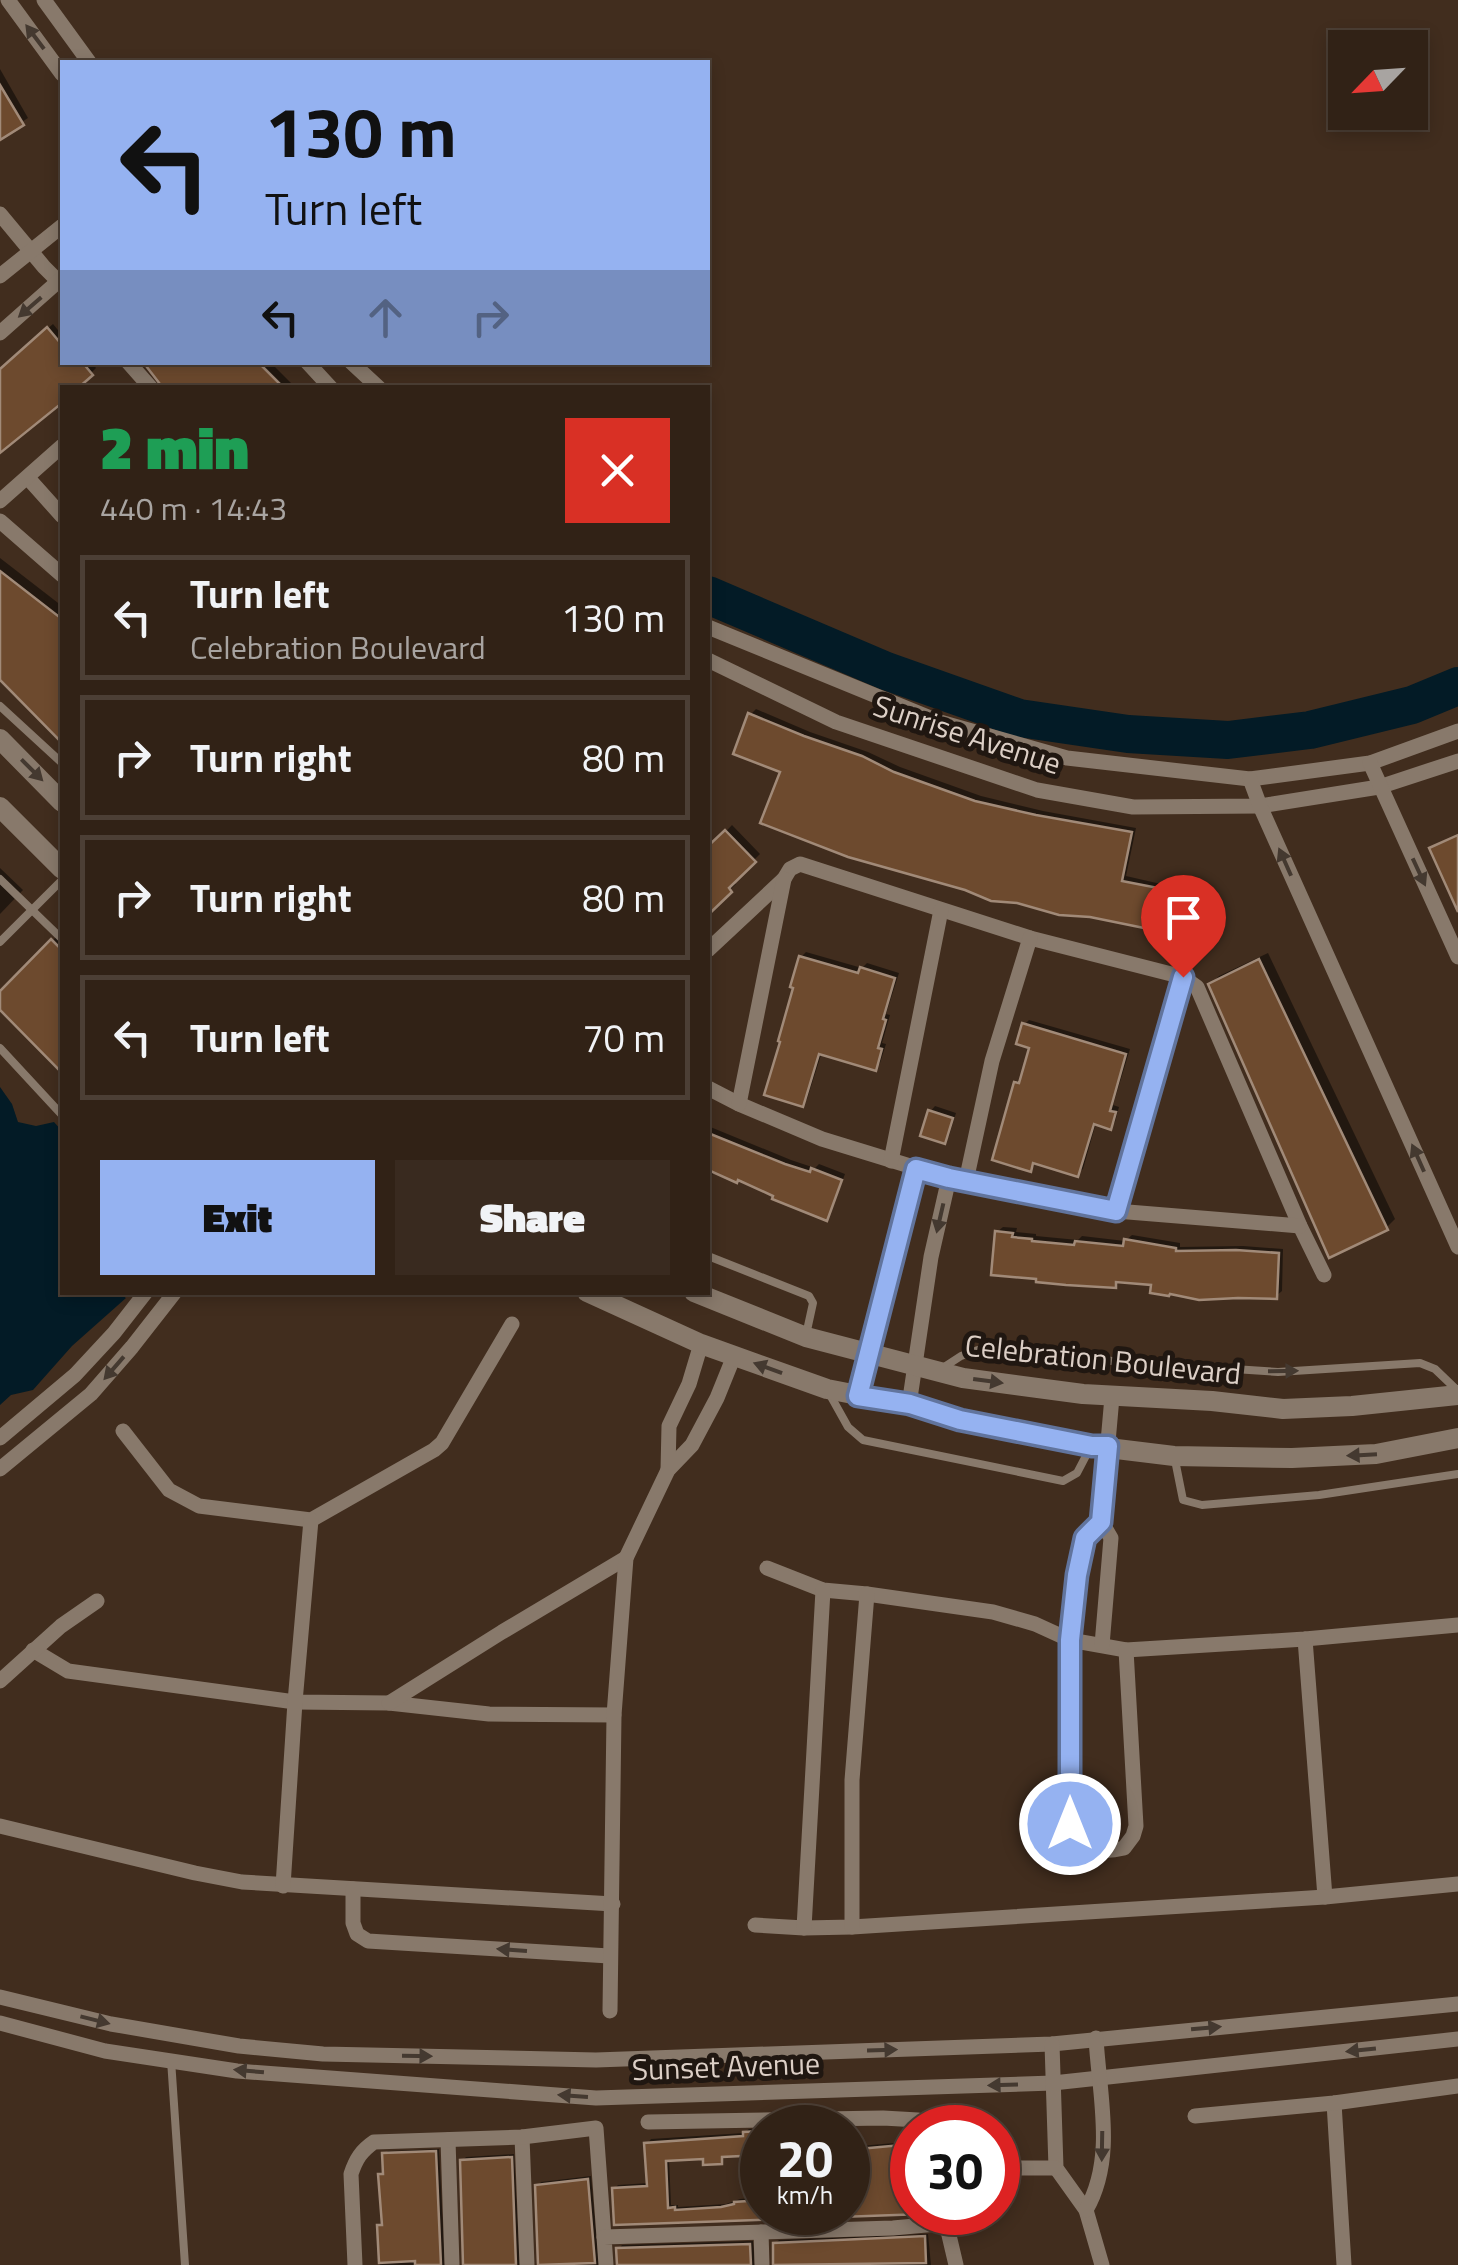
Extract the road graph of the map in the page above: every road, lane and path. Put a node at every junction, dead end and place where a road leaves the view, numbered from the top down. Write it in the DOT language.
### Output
graph roads {
  1 [pos="8,0"];
  2 [pos="44,0"];
  3 [pos="89,60"];
  4 [pos="60,71"];
  5 [pos="0,214"];
  6 [pos="60,228"];
  7 [pos="32,251"];
  8 [pos="0,276"];
  9 [pos="60,281"];
  10 [pos="60,283"];
  11 [pos="0,333"];
  12 [pos="309,365"];
  13 [pos="353,365"];
  14 [pos="328,385"];
  15 [pos="376,385"];
  16 [pos="60,448"];
  17 [pos="28,478"];
  18 [pos="0,502"];
  19 [pos="60,514"];
  20 [pos="0,521"];
  21 [pos="60,572"];
  22 [pos="710,628"];
  23 [pos="710,661"];
  24 [pos="0,706"];
  25 [pos="1458,731"];
  26 [pos="0,739"];
  27 [pos="60,761"];
  28 [pos="1458,761"];
  29 [pos="1370,762"];
  30 [pos="1250,778"];
  31 [pos="1379,787"];
  32 [pos="60,800"];
  33 [pos="0,806"];
  34 [pos="1260,806"];
  35 [pos="60,867"];
  36 [pos="0,879"];
  37 [pos="784,880"];
  38 [pos="60,882"];
  39 [pos="31,909"];
  40 [pos="940,910"];
  41 [pos="60,937"];
  42 [pos="1030,938"];
  43 [pos="0,942"];
  44 [pos="710,948"];
  45 [pos="1458,956"];
  46 [pos="1183,977"];
  47 [pos="0,1048"];
  48 [pos="710,1089"];
  49 [pos="739,1104"];
  50 [pos="60,1113"];
  51 [pos="890,1161"];
  52 [pos="916,1169"];
  53 [pos="949,1178"];
  54 [pos="966,1181"];
  55 [pos="1116,1211"];
  56 [pos="1300,1226"];
  57 [pos="1458,1247"];
  58 [pos="710,1257"];
  59 [pos="1324,1275"];
  60 [pos="144,1295"];
  61 [pos="173,1295"];
  62 [pos="594,1295"];
  63 [pos="701,1295"];
  64 [pos="512,1324"];
  65 [pos="806,1337"];
  66 [pos="701,1344"];
  67 [pos="869,1352"];
  68 [pos="734,1356"];
  69 [pos="916,1366"];
  70 [pos="938,1372"];
  71 [pos="827,1389"];
  72 [pos="1458,1393"];
  73 [pos="858,1396"];
  74 [pos="1112,1396"];
  75 [pos="910,1404"];
  76 [pos="124,1431"];
  77 [pos="0,1438"];
  78 [pos="1458,1438"];
  79 [pos="1100,1446"];
  80 [pos="1174,1456"];
  81 [pos="0,1469"];
  82 [pos="668,1470"];
  83 [pos="1458,1474"];
  84 [pos="311,1520"];
  85 [pos="1101,1522"];
  86 [pos="626,1558"];
  87 [pos="767,1568"];
  88 [pos="1077,1575"];
  89 [pos="1109,1578"];
  90 [pos="823,1590"];
  91 [pos="867,1594"];
  92 [pos="97,1601"];
  93 [pos="1458,1626"];
  94 [pos="1304,1639"];
  95 [pos="1070,1640"];
  96 [pos="1102,1644"];
  97 [pos="33,1650"];
  98 [pos="1126,1650"];
  99 [pos="0,1681"];
  100 [pos="295,1702"];
  101 [pos="389,1703"];
  102 [pos="614,1714"];
  103 [pos="0,1826"];
  104 [pos="1458,1884"];
  105 [pos="283,1886"];
  106 [pos="354,1890"];
  107 [pos="1326,1897"];
  108 [pos="613,1904"];
  109 [pos="755,1925"];
  110 [pos="852,1927"];
  111 [pos="804,1928"];
  112 [pos="609,1956"];
  113 [pos="0,1996"];
  114 [pos="1458,2004"];
  115 [pos="610,2012"];
  116 [pos="0,2023"];
  117 [pos="1096,2038"];
  118 [pos="1458,2039"];
  119 [pos="1052,2044"];
  120 [pos="171,2060"];
  121 [pos="1098,2079"];
  122 [pos="1053,2083"];
  123 [pos="1458,2086"];
  124 [pos="1334,2102"];
  125 [pos="1195,2116"];
  126 [pos="890,2118"];
  127 [pos="648,2122"];
  128 [pos="522,2138"];
  129 [pos="448,2140"];
  130 [pos="1020,2168"];
  131 [pos="1056,2168"];
  132 [pos="1086,2210"];
  133 [pos="870,2229"];
  134 [pos="740,2233"];
  135 [pos="761,2235"];
  136 [pos="604,2237"];
  137 [pos="184,2265"];
  138 [pos="355,2265"];
  139 [pos="452,2265"];
  140 [pos="528,2265"];
  141 [pos="606,2265"];
  142 [pos="762,2265"];
  143 [pos="956,2265"];
  144 [pos="1102,2265"];
  145 [pos="1344,2265"];
  4 -- 1 [label="street, one-way"];
  2 -- 3 [label="street"];
  5 -- 7 [label="street"];
  6 -- 7 [label="street"];
  7 -- 8 [label="street"];
  7 -- 9 [label="street"];
  10 -- 11 [label="street, one-way"];
  12 -- 14 [label="street"];
  13 -- 15 [label="street"];
  16 -- 17 [label="street"];
  17 -- 18 [label="street"];
  17 -- 19 [label="street"];
  20 -- 21 [label="street"];
  22 -- 30 [label="street, Sunrise Avenue"];
  23 -- 34 [label="street, Sunrise Avenue"];
  24 -- 27 [label="lane"];
  25 -- 29 [label="street, Sunrise Avenue"];
  26 -- 32 [label="street, one-way"];
  28 -- 31 [label="street, Sunrise Avenue"];
  29 -- 30 [label="street, Sunrise Avenue"];
  29 -- 31 [label="street"];
  30 -- 34 [label="street"];
  31 -- 34 [label="street, Sunrise Avenue"];
  31 -- 45 [label="street, one-way"];
  33 -- 35 [label="street"];
  57 -- 34 [label="street, one-way"];
  36 -- 39 [label="lane"];
  37 -- 40 [label="street"];
  37 -- 44 [label="street"];
  37 -- 49 [label="street"];
  38 -- 39 [label="lane"];
  39 -- 41 [label="lane"];
  39 -- 43 [label="lane"];
  40 -- 42 [label="street"];
  40 -- 51 [label="street"];
  42 -- 46 [label="street"];
  42 -- 54 [label="street"];
  46 -- 55 [label="street"];
  46 -- 56 [label="street"];
  47 -- 50 [label="lane"];
  48 -- 49 [label="street"];
  49 -- 51 [label="street"];
  51 -- 52 [label="street"];
  52 -- 53 [label="street"];
  52 -- 67 [label="street"];
  53 -- 54 [label="street"];
  53 -- 69 [label="street, one-way"];
  54 -- 55 [label="street"];
  55 -- 56 [label="street"];
  56 -- 59 [label="street"];
  58 -- 65 [label="lane"];
  60 -- 77 [label="street"];
  61 -- 81 [label="street, one-way"];
  62 -- 66 [label="street"];
  63 -- 65 [label="street, Celebration Boulevard"];
  64 -- 84 [label="street"];
  65 -- 67 [label="street, Celebration Boulevard"];
  66 -- 68 [label="street"];
  66 -- 82 [label="street"];
  67 -- 69 [label="street, Celebration Boulevard"];
  67 -- 73 [label="street"];
  71 -- 68 [label="street, one-way"];
  68 -- 82 [label="street"];
  69 -- 70 [label="street, Celebration Boulevard"];
  69 -- 75 [label="street"];
  70 -- 72 [label="lane, one-way"];
  70 -- 74 [label="street, Celebration Boulevard, one-way"];
  71 -- 73 [label="street"];
  71 -- 79 [label="lane"];
  72 -- 74 [label="street, Celebration Boulevard"];
  73 -- 75 [label="street"];
  74 -- 79 [label="street"];
  75 -- 79 [label="street"];
  76 -- 84 [label="street"];
  78 -- 80 [label="street, one-way"];
  79 -- 80 [label="street"];
  79 -- 85 [label="street"];
  80 -- 83 [label="lane"];
  82 -- 86 [label="street"];
  84 -- 100 [label="street"];
  85 -- 88 [label="street"];
  85 -- 89 [label="street"];
  86 -- 101 [label="street"];
  86 -- 102 [label="street"];
  87 -- 90 [label="street"];
  88 -- 89 [label="street"];
  88 -- 95 [label="street"];
  89 -- 96 [label="street"];
  90 -- 91 [label="street"];
  90 -- 111 [label="street"];
  91 -- 95 [label="street"];
  91 -- 110 [label="street"];
  92 -- 97 [label="street"];
  93 -- 94 [label="street"];
  94 -- 98 [label="street"];
  94 -- 107 [label="street"];
  95 -- 96 [label="street"];
  95 -- 98 [label="street"];
  96 -- 98 [label="street"];
  97 -- 99 [label="street"];
  97 -- 100 [label="street"];
  100 -- 101 [label="street"];
  100 -- 105 [label="street"];
  101 -- 102 [label="street"];
  102 -- 108 [label="street"];
  103 -- 105 [label="street"];
  104 -- 107 [label="street"];
  105 -- 106 [label="street"];
  106 -- 108 [label="street"];
  112 -- 106 [label="street, one-way"];
  107 -- 110 [label="street"];
  108 -- 112 [label="street"];
  109 -- 111 [label="street"];
  110 -- 111 [label="street"];
  112 -- 115 [label="street"];
  113 -- 119 [label="street, Sunset Avenue, one-way"];
  117 -- 114 [label="street, Sunset Avenue, one-way"];
  116 -- 120 [label="street, Sunset Avenue"];
  117 -- 119 [label="street, Sunset Avenue"];
  117 -- 121 [label="street"];
  118 -- 121 [label="street, Sunset Avenue, one-way"];
  119 -- 122 [label="street"];
  122 -- 120 [label="street, Sunset Avenue, one-way"];
  120 -- 137 [label="lane"];
  121 -- 122 [label="street, Sunset Avenue"];
  121 -- 132 [label="street, one-way"];
  122 -- 131 [label="street"];
  123 -- 124 [label="street"];
  124 -- 125 [label="street"];
  124 -- 145 [label="street"];
  126 -- 127 [label="street"];
  128 -- 129 [label="street"];
  128 -- 136 [label="street"];
  128 -- 140 [label="street"];
  129 -- 138 [label="street"];
  129 -- 139 [label="street"];
  130 -- 131 [label="street"];
  131 -- 132 [label="street"];
  132 -- 144 [label="street"];
  133 -- 143 [label="street"];
  134 -- 136 [label="street"];
  135 -- 142 [label="street"];
  136 -- 141 [label="street"];
}
